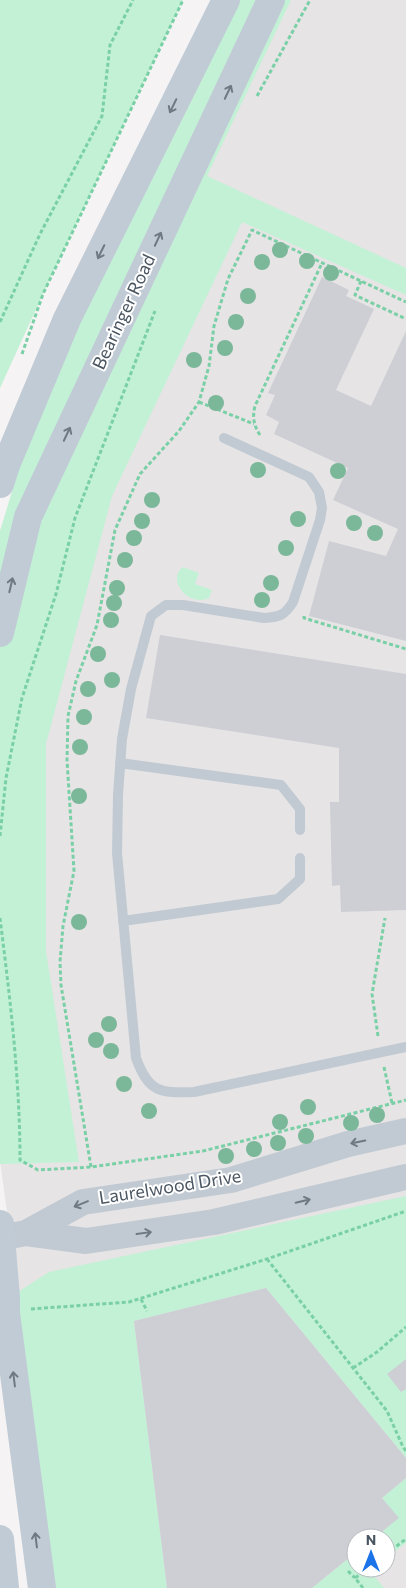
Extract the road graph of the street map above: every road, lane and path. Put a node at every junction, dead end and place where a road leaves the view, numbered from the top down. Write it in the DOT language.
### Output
graph roads {
  1 [pos="133,0"];
  2 [pos="183,0"];
  3 [pos="226,0"];
  4 [pos="271,0"];
  5 [pos="310,0"];
  6 [pos="255,99"];
  7 [pos="304,254"];
  8 [pos="362,281"];
  9 [pos="406,302"];
  10 [pos="156,311"];
  11 [pos="406,318"];
  12 [pos="0,322"];
  13 [pos="21,356"];
  14 [pos="198,402"];
  15 [pos="254,424"];
  16 [pos="224,438"];
  17 [pos="0,484"];
  18 [pos="0,633"];
  19 [pos="120,763"];
  20 [pos="300,830"];
  21 [pos="0,836"];
  22 [pos="300,858"];
  23 [pos="0,918"];
  24 [pos="385,918"];
  25 [pos="123,921"];
  26 [pos="406,1048"];
  27 [pos="381,1053"];
  28 [pos="406,1100"];
  29 [pos="392,1103"];
  30 [pos="406,1131"];
  31 [pos="406,1177"];
  32 [pos="406,1212"];
  33 [pos="7,1233"];
  34 [pos="267,1259"];
  35 [pos="141,1299"];
  36 [pos="147,1311"];
  37 [pos="6,1313"];
  38 [pos="406,1327"];
  39 [pos="353,1368"];
  40 [pos="406,1444"];
  41 [pos="405,1449"];
  42 [pos="0,1539"];
  43 [pos="355,1578"];
  44 [pos="6,1588"];
  45 [pos="42,1588"];
  46 [pos="363,1588"];
  1 -- 12 [label="path"];
  2 -- 13 [label="path"];
  3 -- 17 [label="main road, one-way"];
  18 -- 4 [label="main road, Bearinger Road, one-way"];
  5 -- 6 [label="path"];
  7 -- 8 [label="path"];
  8 -- 9 [label="path"];
  8 -- 11 [label="path"];
  10 -- 21 [label="path"];
  14 -- 15 [label="path"];
  16 -- 19 [label="lane"];
  19 -- 20 [label="lane"];
  19 -- 25 [label="lane"];
  22 -- 25 [label="lane"];
  23 -- 29 [label="path"];
  24 -- 27 [label="path"];
  25 -- 27 [label="lane"];
  26 -- 27 [label="lane"];
  27 -- 29 [label="path"];
  28 -- 29 [label="path"];
  30 -- 33 [label="street, Laurelwood Drive, one-way"];
  33 -- 31 [label="street, one-way"];
  32 -- 34 [label="path"];
  33 -- 37 [label="main road"];
  34 -- 35 [label="path"];
  34 -- 39 [label="path"];
  35 -- 36 [label="path"];
  35 -- 37 [label="path"];
  45 -- 37 [label="main road, one-way"];
  38 -- 39 [label="path"];
  39 -- 41 [label="path"];
  40 -- 41 [label="path"];
  42 -- 44 [label="main road"];
  43 -- 46 [label="path"];
}
